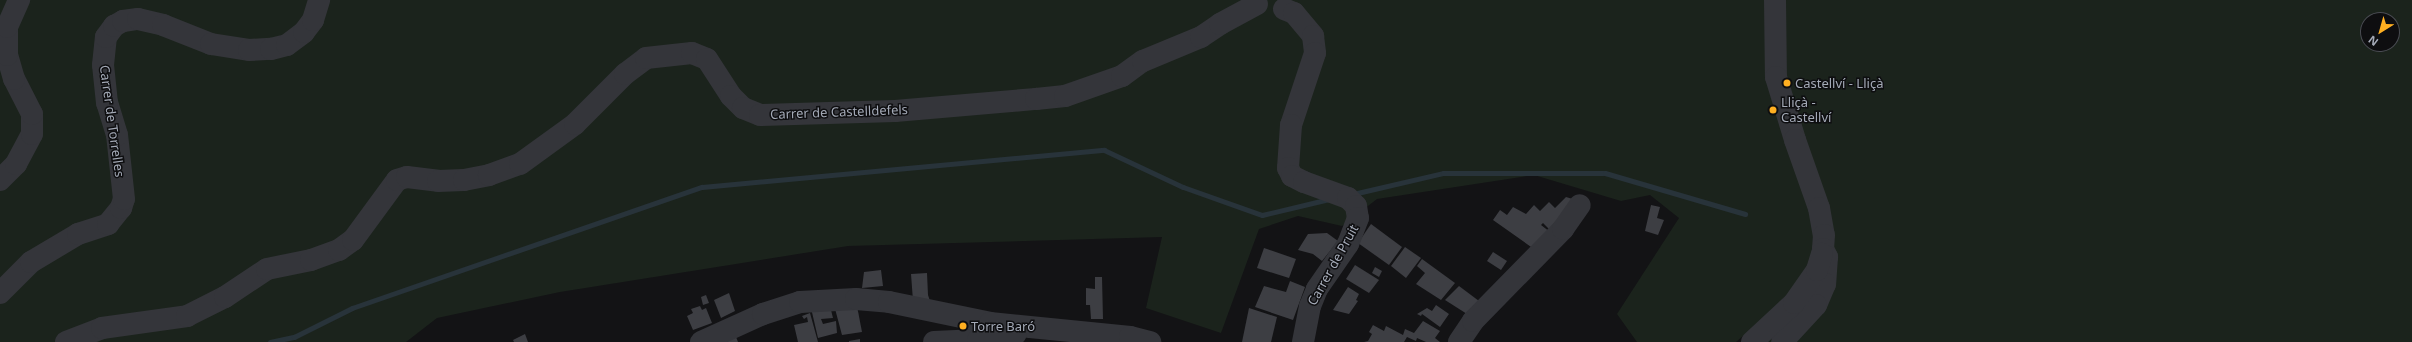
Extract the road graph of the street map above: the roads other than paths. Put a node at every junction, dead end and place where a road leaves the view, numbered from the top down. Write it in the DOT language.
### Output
graph roads {
  1 [pos="19,0"];
  2 [pos="319,0"];
  3 [pos="1775,0"];
  4 [pos="1257,2"];
  5 [pos="1285,4"];
  6 [pos="0,180"];
  7 [pos="1580,205"];
  8 [pos="1823,249"];
  9 [pos="0,292"];
  10 [pos="1037,329"];
  11 [pos="66,342"];
  12 [pos="701,342"];
  13 [pos="934,342"];
  14 [pos="1150,342"];
  15 [pos="1303,342"];
  16 [pos="1459,342"];
  17 [pos="1752,342"];
  18 [pos="1782,342"];
  1 -- 6 [label="street"];
  2 -- 9 [label="street, Carrer de Torrelles"];
  3 -- 8 [label="street"];
  4 -- 5 [label="street"];
  4 -- 11 [label="street, Carrer de Castelldefels"];
  5 -- 15 [label="street, Carrer de Pruit"];
  7 -- 16 [label="street"];
  8 -- 17 [label="street"];
  8 -- 18 [label="street"];
  10 -- 12 [label="street"];
  10 -- 13 [label="street"];
  10 -- 14 [label="street"];
}
